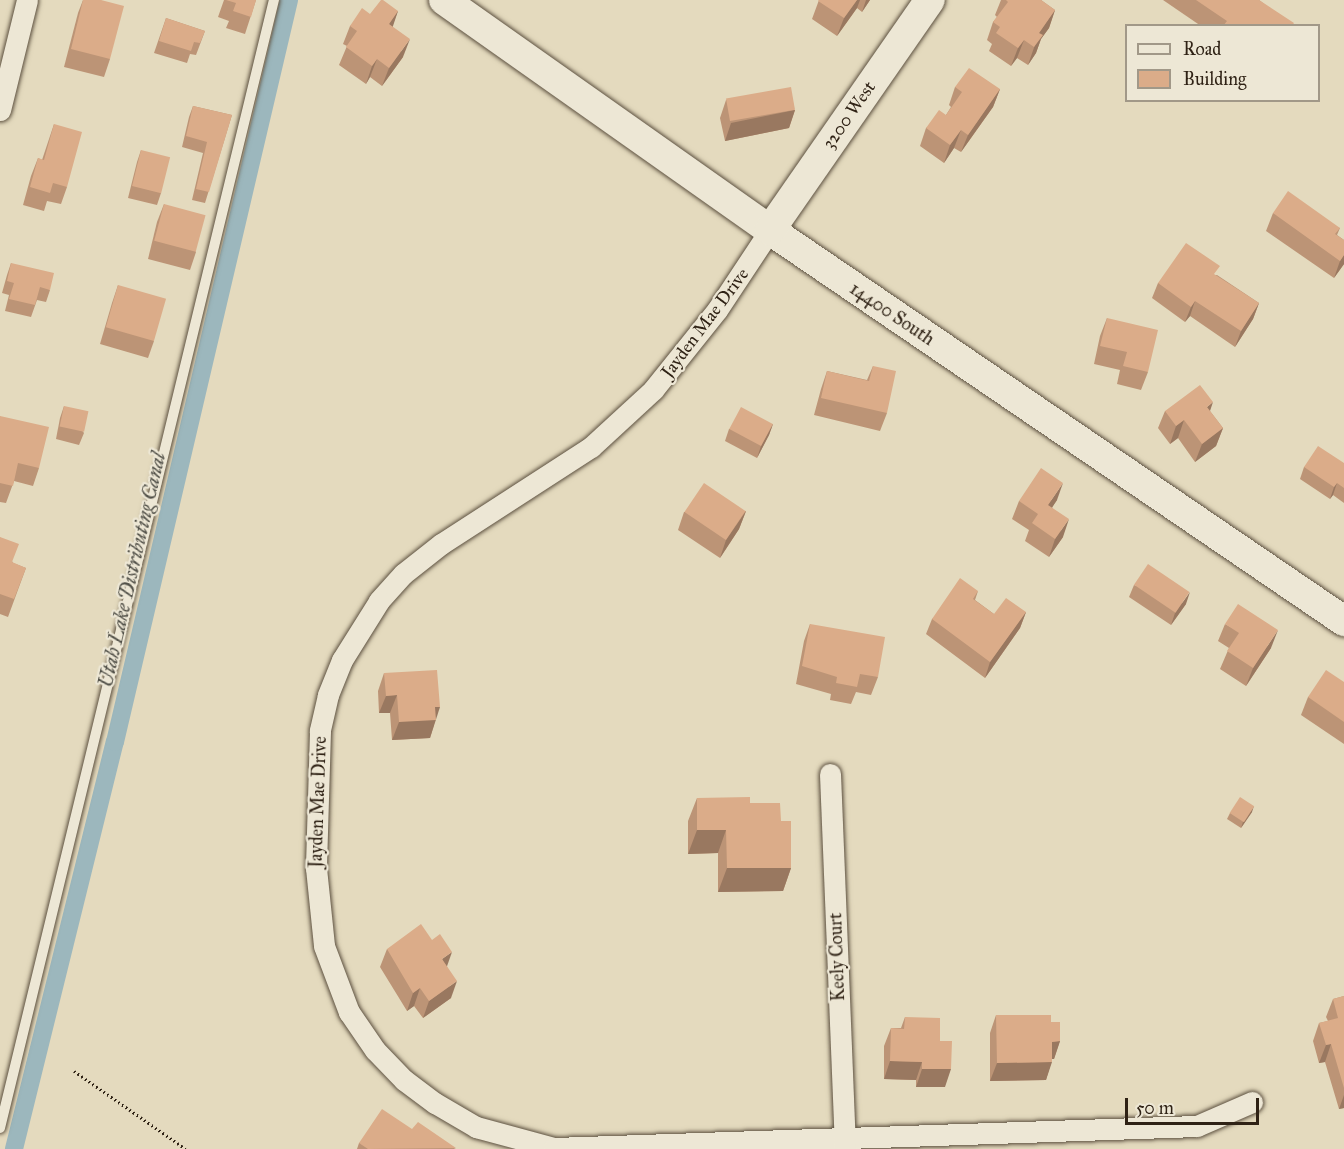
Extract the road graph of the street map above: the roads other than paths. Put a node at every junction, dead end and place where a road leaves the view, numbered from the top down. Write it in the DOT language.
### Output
graph roads {
  1 [pos="27,0"];
  2 [pos="274,0"];
  3 [pos="444,0"];
  4 [pos="930,0"];
  5 [pos="0,110"];
  6 [pos="770,230"];
  7 [pos="1344,621"];
  8 [pos="830,774"];
  9 [pos="1252,1102"];
  10 [pos="0,1128"];
  11 [pos="844,1144"];
  1 -- 5 [label="street"];
  2 -- 10 [label="lane"];
  3 -- 6 [label="street, 14400 South"];
  4 -- 6 [label="street, 3200 West"];
  6 -- 7 [label="street, 14400 South"];
  6 -- 11 [label="street, Jayden Mae Drive"];
  8 -- 11 [label="street, Keely Court"];
  9 -- 11 [label="street, Jayden Mae Drive"];
}
